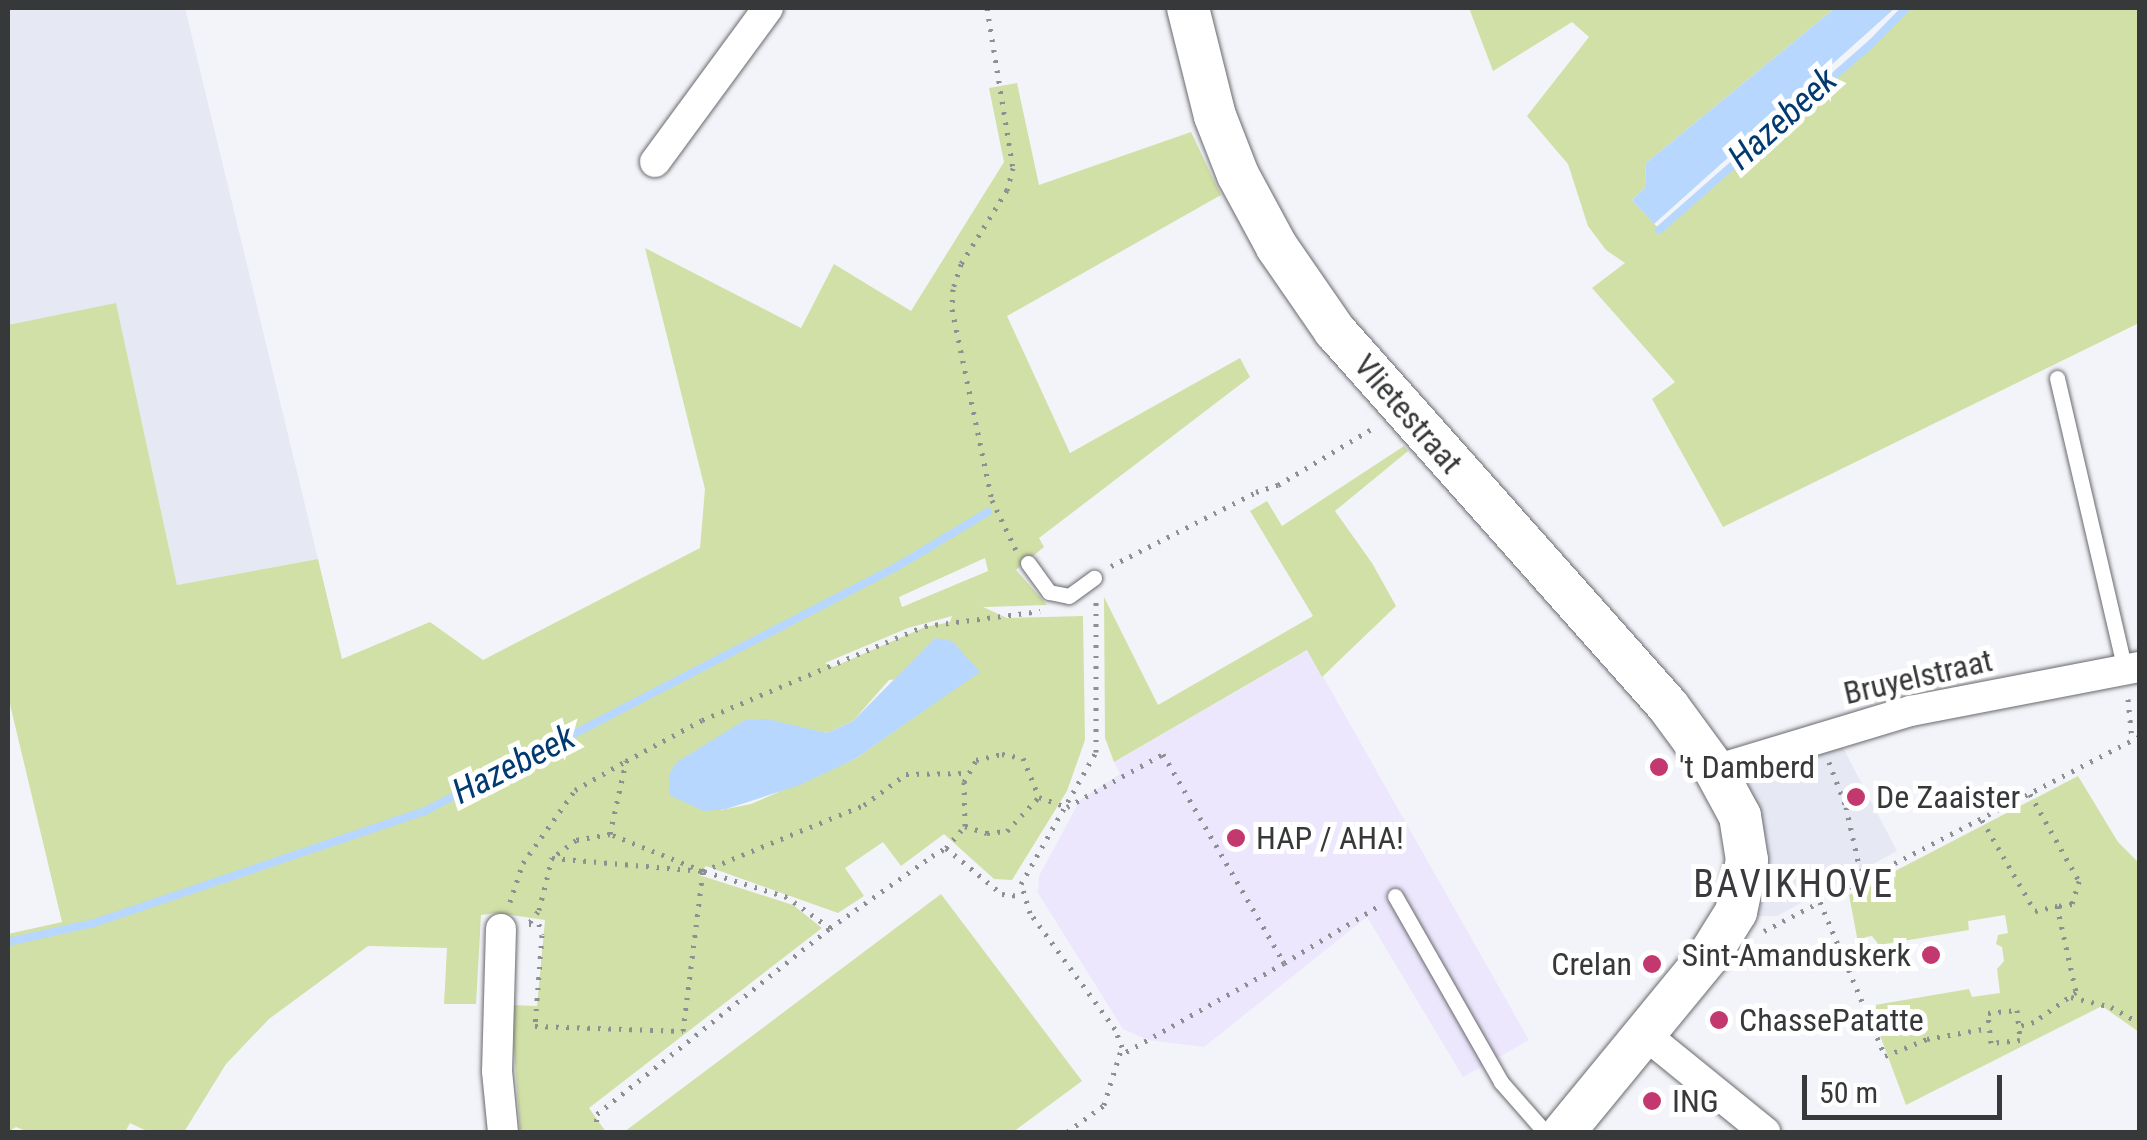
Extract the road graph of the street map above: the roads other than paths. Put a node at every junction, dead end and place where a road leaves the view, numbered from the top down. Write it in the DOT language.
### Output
graph roads {
  1 [pos="768,8"];
  2 [pos="1188,8"];
  3 [pos="656,162"];
  4 [pos="2056,378"];
  5 [pos="1028,563"];
  6 [pos="1094,578"];
  7 [pos="2132,669"];
  8 [pos="1716,770"];
  9 [pos="1395,896"];
  10 [pos="511,925"];
  11 [pos="1642,1032"];
  12 [pos="503,1132"];
  13 [pos="1544,1132"];
  14 [pos="1564,1132"];
  15 [pos="1765,1132"];
  1 -- 3 [label="street"];
  2 -- 8 [label="street, Vlietestraat"];
  4 -- 7 [label="lane"];
  5 -- 6 [label="lane"];
  7 -- 8 [label="street, Bruyelstraat"];
  8 -- 11 [label="street, Vlietestraat"];
  9 -- 13 [label="lane"];
  10 -- 12 [label="street"];
  11 -- 14 [label="street, Vlietestraat"];
  11 -- 15 [label="street"];
}
